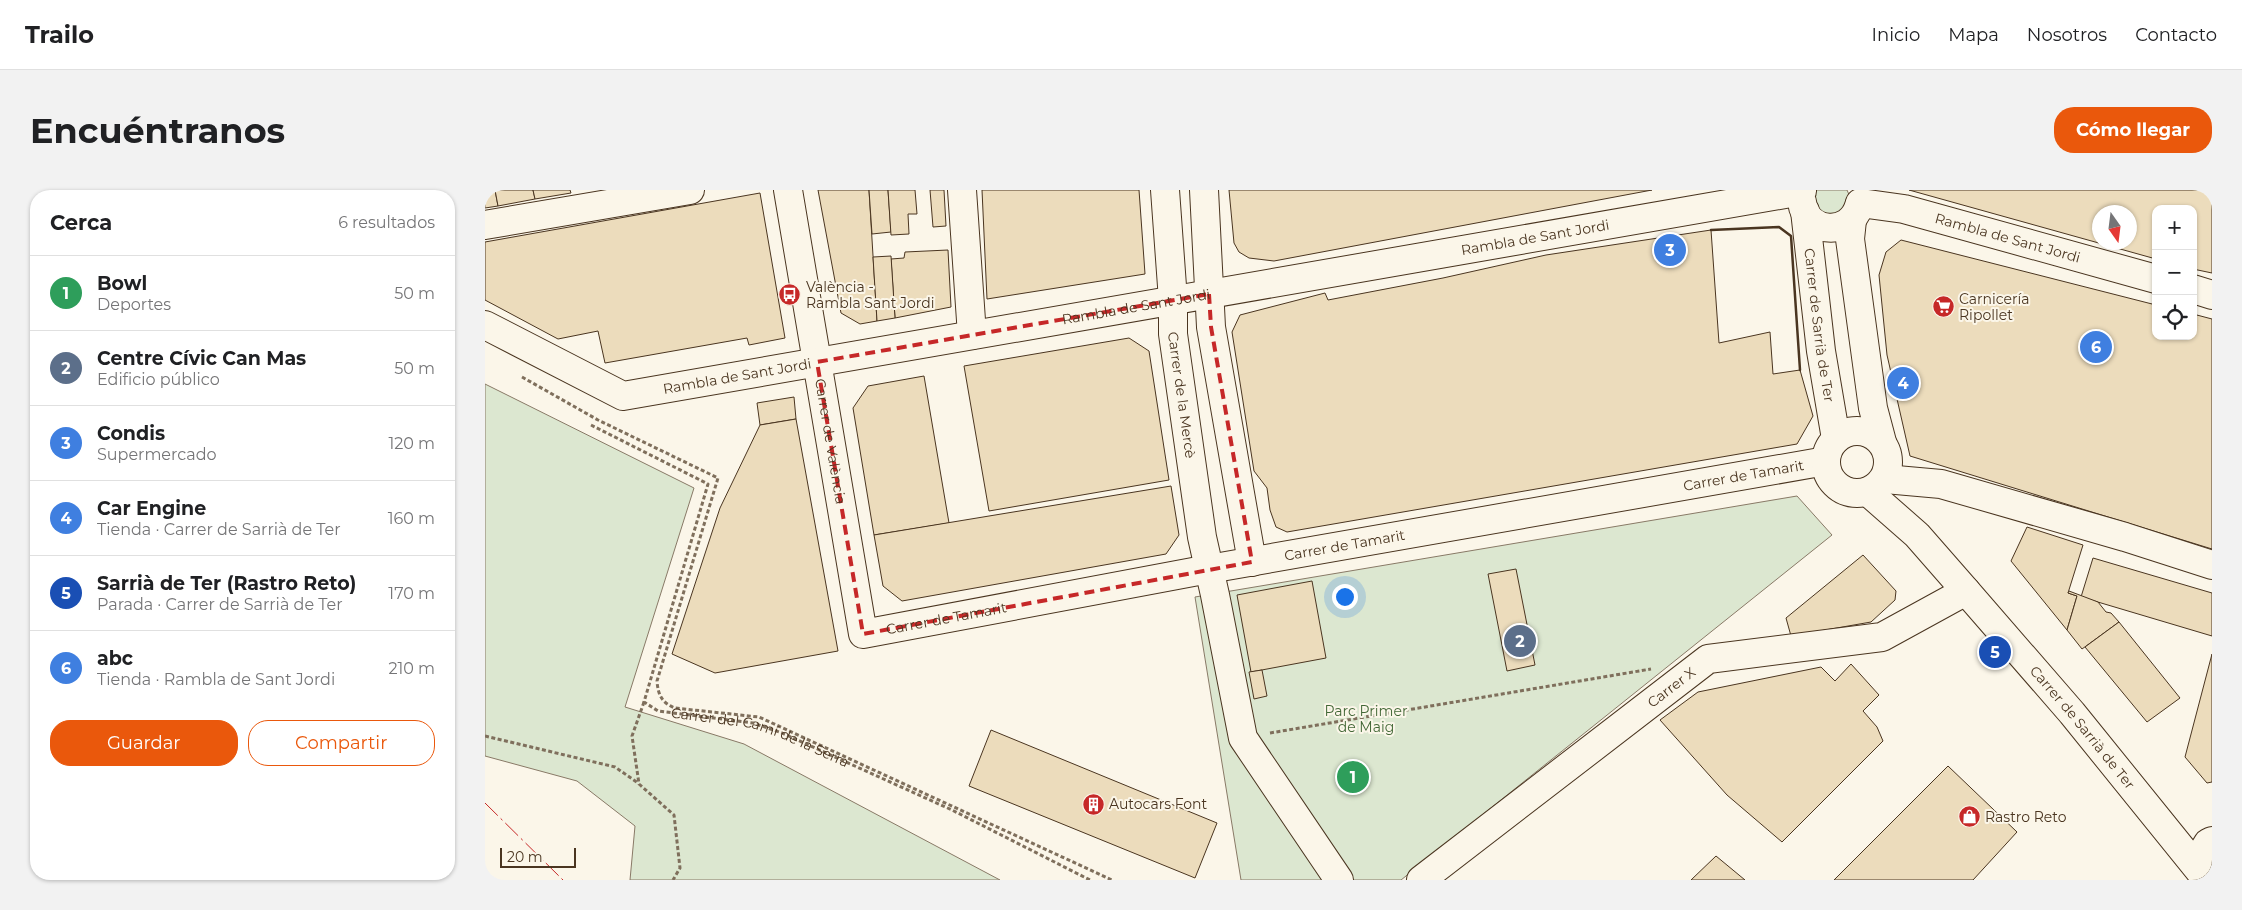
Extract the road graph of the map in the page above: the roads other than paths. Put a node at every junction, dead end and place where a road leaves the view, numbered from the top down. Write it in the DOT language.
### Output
graph roads {
  1 [pos="690,190"];
  2 [pos="788,190"];
  3 [pos="962,190"];
  4 [pos="1165,190"];
  5 [pos="1204,190"];
  6 [pos="1803,197"];
  7 [pos="1856,204"];
  8 [pos="485,225"];
  9 [pos="2152,278"];
  10 [pos="2197,290"];
  11 [pos="1209,294"];
  12 [pos="2212,294"];
  13 [pos="1173,300"];
  14 [pos="485,325"];
  15 [pos="972,335"];
  16 [pos="817,362"];
  17 [pos="1882,442"];
  18 [pos="1831,450"];
  19 [pos="1877,485"];
  20 [pos="1252,562"];
  21 [pos="2212,565"];
  22 [pos="1209,569"];
  23 [pos="1966,591"];
  24 [pos="863,634"];
  25 [pos="2212,841"];
  26 [pos="2201,872"];
  27 [pos="1339,880"];
  28 [pos="1421,880"];
  1 -- 8 [label="street"];
  2 -- 16 [label="street, Carrer de València"];
  3 -- 15 [label="street"];
  4 -- 13 [label="street, Carrer de la Mercè"];
  5 -- 11 [label="street"];
  6 -- 7 [label="street"];
  6 -- 11 [label="street, Rambla de Sant Jordi"];
  6 -- 18 [label="street, Carrer de Sarrià de Ter"];
  7 -- 9 [label="street, Rambla de Sant Jordi"];
  7 -- 17 [label="street"];
  10 -- 12 [label="street"];
  11 -- 13 [label="street, Rambla de Sant Jordi"];
  11 -- 20 [label="street"];
  13 -- 15 [label="street, Rambla de Sant Jordi"];
  13 -- 22 [label="street, Carrer de la Mercè"];
  14 -- 16 [label="street, Rambla de Sant Jordi"];
  15 -- 16 [label="street, Rambla de Sant Jordi"];
  16 -- 24 [label="street, Carrer de València"];
  17 -- 18 [label="street"];
  17 -- 19 [label="street"];
  18 -- 19 [label="street"];
  18 -- 20 [label="street, Carrer de Tamarit"];
  19 -- 21 [label="street"];
  19 -- 23 [label="street, Carrer de Sarrià de Ter"];
  20 -- 22 [label="street, Carrer de Tamarit"];
  22 -- 24 [label="street, Carrer de Tamarit"];
  22 -- 27 [label="street"];
  23 -- 26 [label="street, Carrer de Sarrià de Ter"];
  23 -- 28 [label="street, Carrer X"];
  25 -- 26 [label="street"];
}
